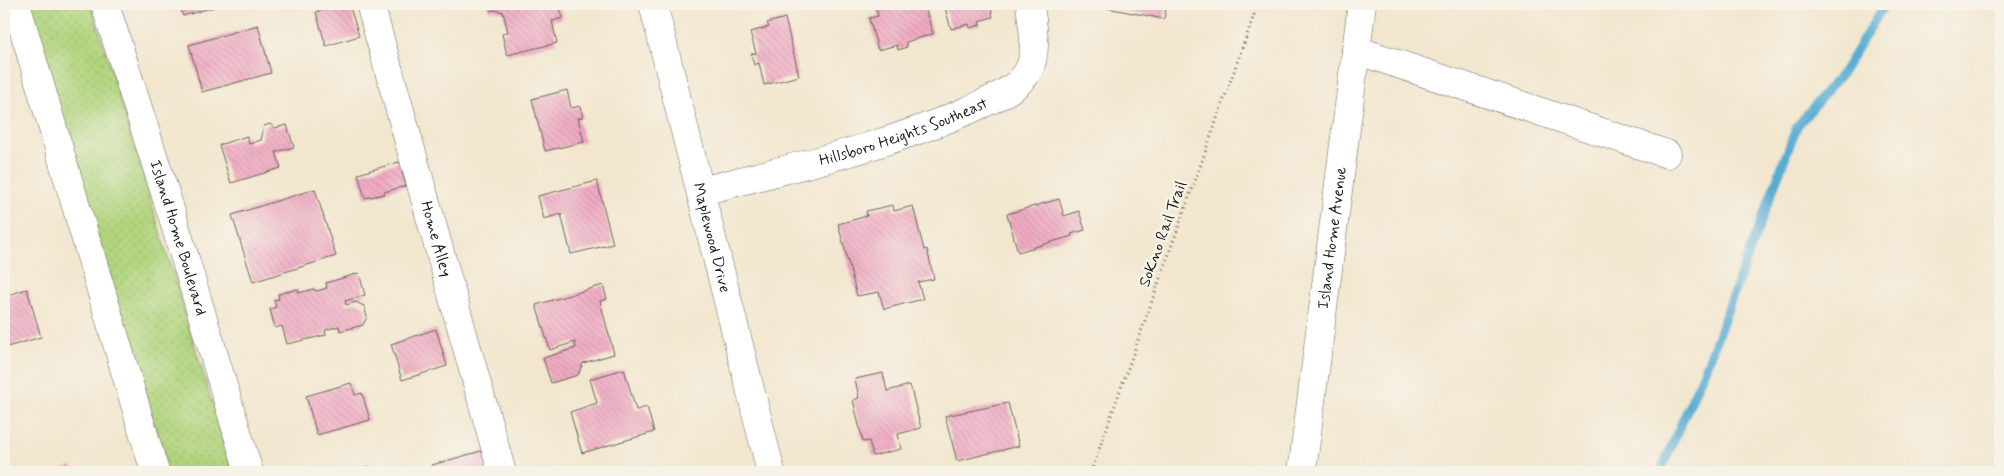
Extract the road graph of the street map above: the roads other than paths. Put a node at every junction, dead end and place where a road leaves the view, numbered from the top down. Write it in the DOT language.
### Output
graph roads {
  1 [pos="16,4"];
  2 [pos="105,4"];
  3 [pos="370,4"];
  4 [pos="653,4"];
  5 [pos="1030,4"];
  6 [pos="1362,4"];
  7 [pos="1356,50"];
  8 [pos="1666,154"];
  9 [pos="702,191"];
  10 [pos="155,472"];
  11 [pos="249,472"];
  12 [pos="502,472"];
  13 [pos="772,472"];
  14 [pos="1302,472"];
  1 -- 10 [label="street"];
  2 -- 11 [label="street, Island Home Boulevard"];
  3 -- 12 [label="street, Home Alley"];
  4 -- 9 [label="street, Maplewood Drive"];
  5 -- 9 [label="street, Hillsboro Heights Southeast"];
  6 -- 7 [label="street, Island Home Avenue"];
  7 -- 8 [label="street"];
  7 -- 14 [label="street, Island Home Avenue"];
  9 -- 13 [label="street, Maplewood Drive"];
}
